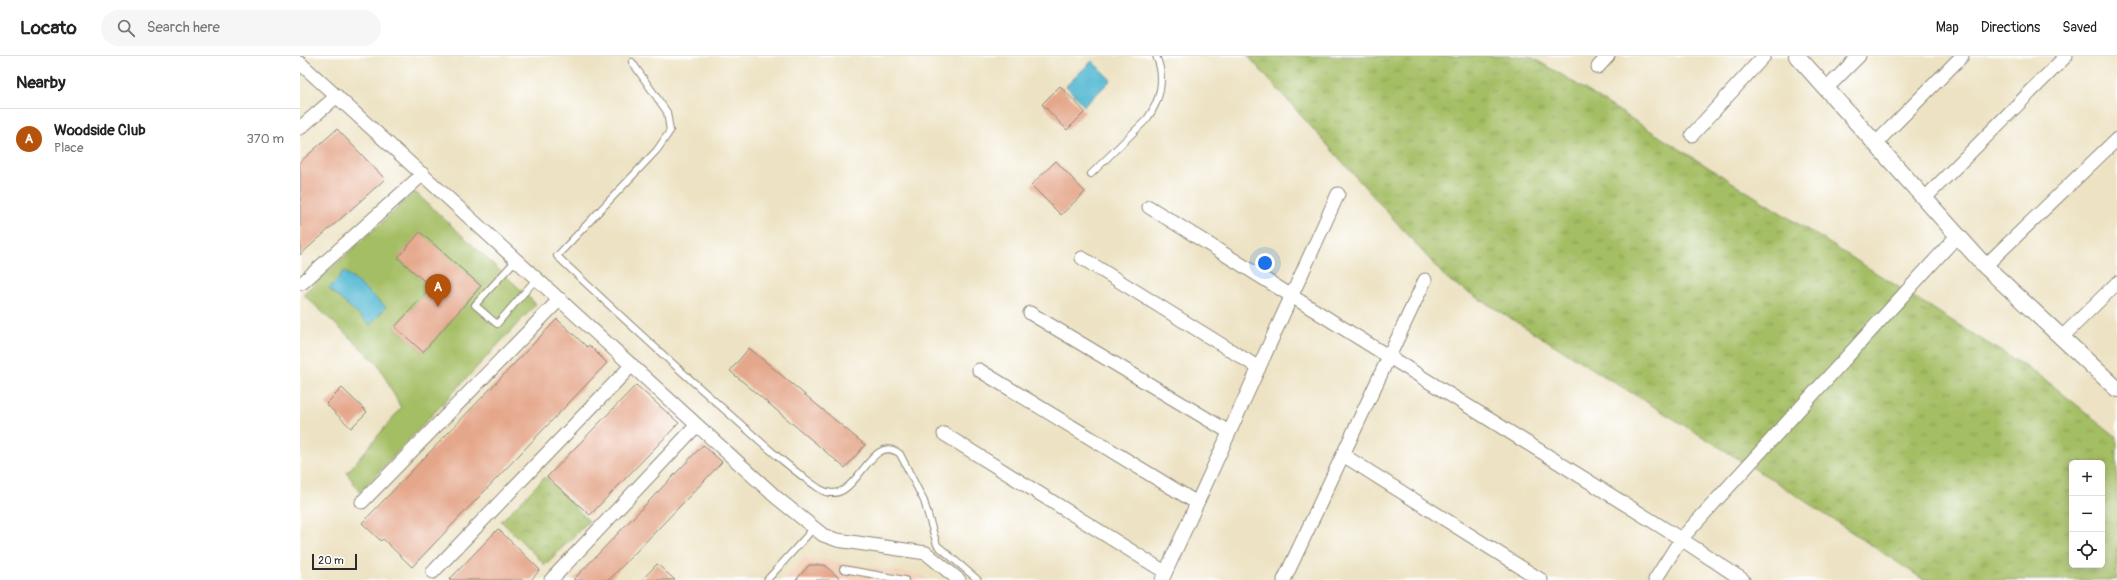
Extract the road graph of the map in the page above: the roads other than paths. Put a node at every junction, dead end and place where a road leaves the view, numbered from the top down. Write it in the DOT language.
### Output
graph roads {
  1 [pos="1156,56"];
  2 [pos="1608,56"];
  3 [pos="1764,56"];
  4 [pos="1796,56"];
  5 [pos="1859,56"];
  6 [pos="1962,56"];
  7 [pos="2066,56"];
  8 [pos="632,62"];
  9 [pos="300,63"];
  10 [pos="1598,67"];
  11 [pos="1826,89"];
  12 [pos="337,96"];
  13 [pos="300,128"];
  14 [pos="1692,135"];
  15 [pos="2117,139"];
  16 [pos="1875,144"];
  17 [pos="423,174"];
  18 [pos="1091,174"];
  19 [pos="1338,194"];
  20 [pos="1924,199"];
  21 [pos="1149,207"];
  22 [pos="1958,236"];
  23 [pos="1082,258"];
  24 [pos="516,259"];
  25 [pos="1985,266"];
  26 [pos="537,278"];
  27 [pos="1425,280"];
  28 [pos="302,283"];
  29 [pos="2117,283"];
  30 [pos="1292,296"];
  31 [pos="560,299"];
  32 [pos="1030,313"];
  33 [pos="2061,338"];
  34 [pos="1389,357"];
  35 [pos="632,365"];
  36 [pos="1259,368"];
  37 [pos="979,370"];
  38 [pos="2117,389"];
  39 [pos="697,425"];
  40 [pos="1230,432"];
  41 [pos="944,434"];
  42 [pos="1343,455"];
  43 [pos="362,502"];
  44 [pos="1197,503"];
  45 [pos="814,528"];
  46 [pos="1681,539"];
  47 [pos="843,569"];
  48 [pos="433,572"];
  49 [pos="1164,576"];
  50 [pos="879,578"];
  51 [pos="956,579"];
  52 [pos="551,580"];
  53 [pos="767,580"];
  54 [pos="905,580"];
  55 [pos="978,580"];
  56 [pos="1284,580"];
  57 [pos="1541,580"];
  58 [pos="1655,580"];
  59 [pos="1743,580"];
  1 -- 18 [label="lane"];
  2 -- 10 [label="street"];
  3 -- 14 [label="street"];
  4 -- 11 [label="street"];
  5 -- 11 [label="street"];
  6 -- 16 [label="street"];
  7 -- 20 [label="street"];
  8 -- 55 [label="lane"];
  9 -- 12 [label="street"];
  11 -- 16 [label="street"];
  12 -- 13 [label="street"];
  12 -- 17 [label="street"];
  15 -- 25 [label="street"];
  16 -- 20 [label="street"];
  17 -- 24 [label="street"];
  17 -- 28 [label="street"];
  19 -- 30 [label="street"];
  20 -- 22 [label="street"];
  21 -- 30 [label="street"];
  22 -- 25 [label="street"];
  22 -- 46 [label="street"];
  23 -- 36 [label="street"];
  24 -- 26 [label="street"];
  24 -- 26 [label="lane"];
  25 -- 33 [label="street"];
  26 -- 31 [label="street"];
  27 -- 34 [label="street"];
  29 -- 33 [label="street"];
  30 -- 34 [label="street"];
  30 -- 36 [label="street"];
  31 -- 35 [label="street"];
  31 -- 43 [label="street"];
  32 -- 40 [label="street"];
  33 -- 38 [label="street"];
  34 -- 42 [label="street"];
  34 -- 46 [label="street"];
  35 -- 39 [label="street"];
  35 -- 48 [label="street"];
  36 -- 40 [label="street"];
  37 -- 44 [label="street"];
  39 -- 45 [label="street"];
  39 -- 52 [label="street"];
  40 -- 44 [label="street"];
  41 -- 49 [label="street"];
  42 -- 56 [label="street"];
  42 -- 57 [label="street"];
  44 -- 49 [label="street"];
  45 -- 51 [label="street"];
  45 -- 53 [label="lane"];
  46 -- 58 [label="street"];
  46 -- 59 [label="street"];
  47 -- 50 [label="lane"];
  50 -- 54 [label="lane"];
}
